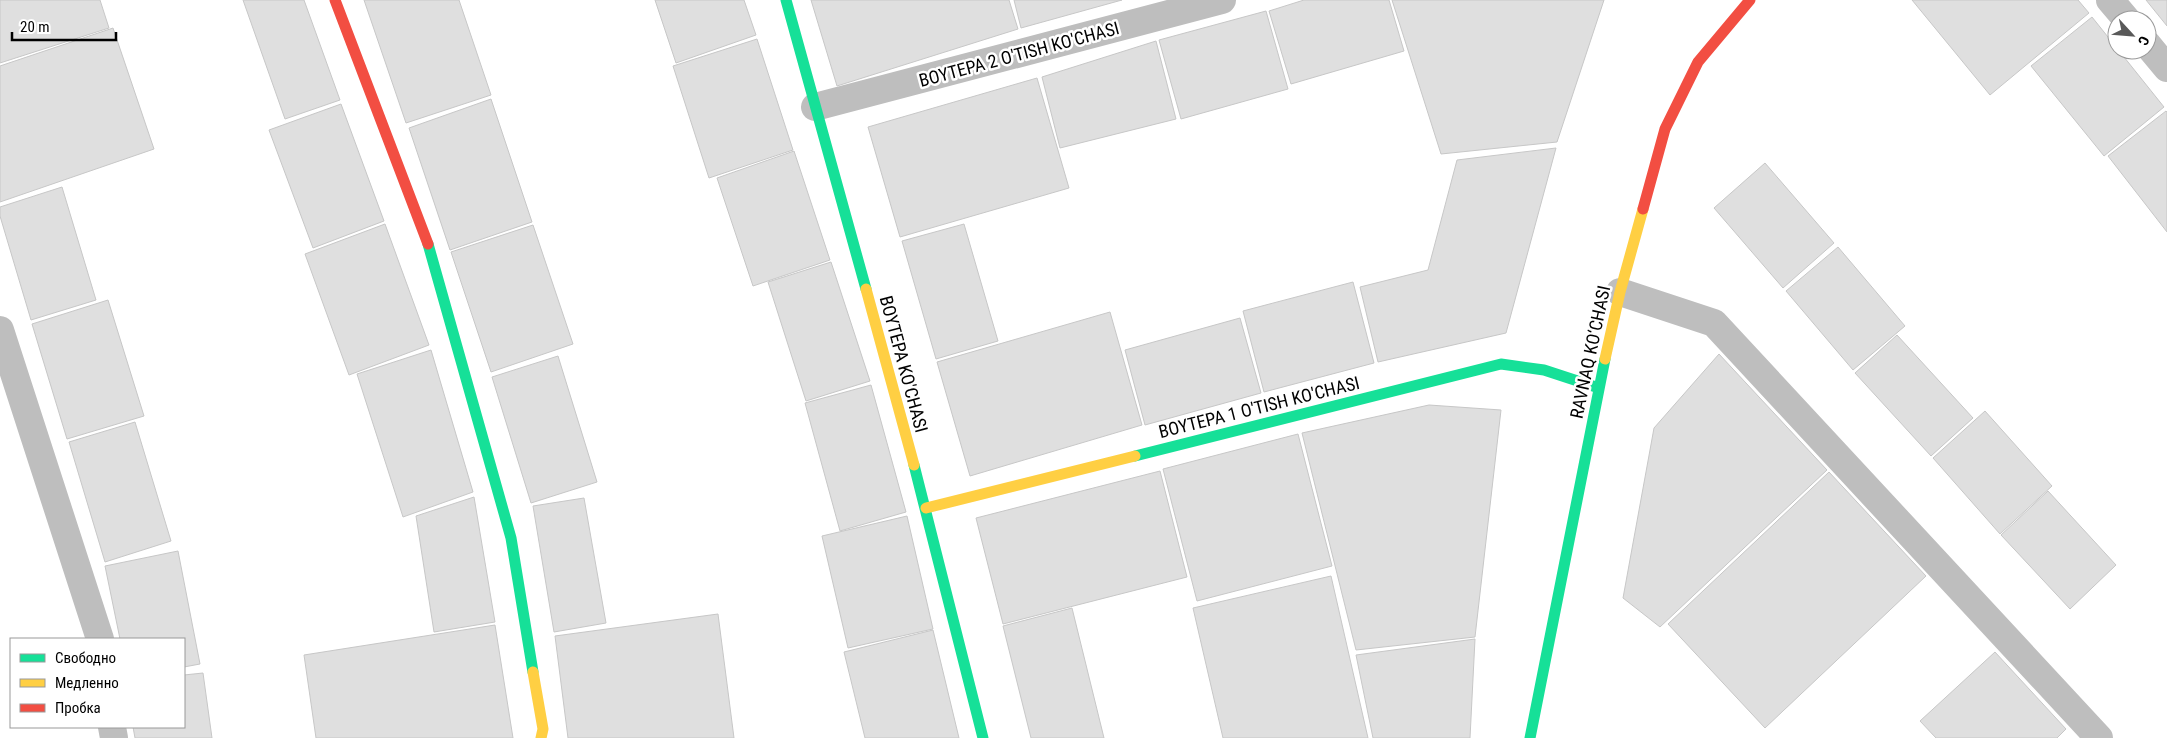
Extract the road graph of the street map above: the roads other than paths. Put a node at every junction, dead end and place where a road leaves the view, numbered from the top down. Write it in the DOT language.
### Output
graph roads {
  1 [pos="335,0"];
  2 [pos="786,0"];
  3 [pos="1222,0"];
  4 [pos="1750,0"];
  5 [pos="2110,0"];
  6 [pos="2118,10"];
  7 [pos="2157,56"];
  8 [pos="2167,68"];
  9 [pos="815,107"];
  10 [pos="1620,292"];
  11 [pos="0,330"];
  12 [pos="1599,388"];
  13 [pos="926,508"];
  14 [pos="100,638"];
  15 [pos="541,738"];
  16 [pos="983,738"];
  17 [pos="1530,738"];
  18 [pos="2099,738"];
  1 -- 15 [label="street"];
  2 -- 9 [label="street, BOYTEPA KO'CHASI"];
  3 -- 9 [label="street, BOYTEPA 2 O'TISH KO'CHASI"];
  4 -- 10 [label="street, RAVNAQ KO‘CHASI"];
  5 -- 6 [label="street"];
  7 -- 8 [label="street"];
  9 -- 13 [label="street, BOYTEPA KO'CHASI"];
  10 -- 12 [label="street, RAVNAQ KO‘CHASI"];
  10 -- 18 [label="street"];
  11 -- 14 [label="street"];
  12 -- 13 [label="street, BOYTEPA 1 O'TISH KO'CHASI"];
  12 -- 17 [label="street, RAVNAQ KO‘CHASI"];
  13 -- 16 [label="street, BOYTEPA KO'CHASI"];
}
